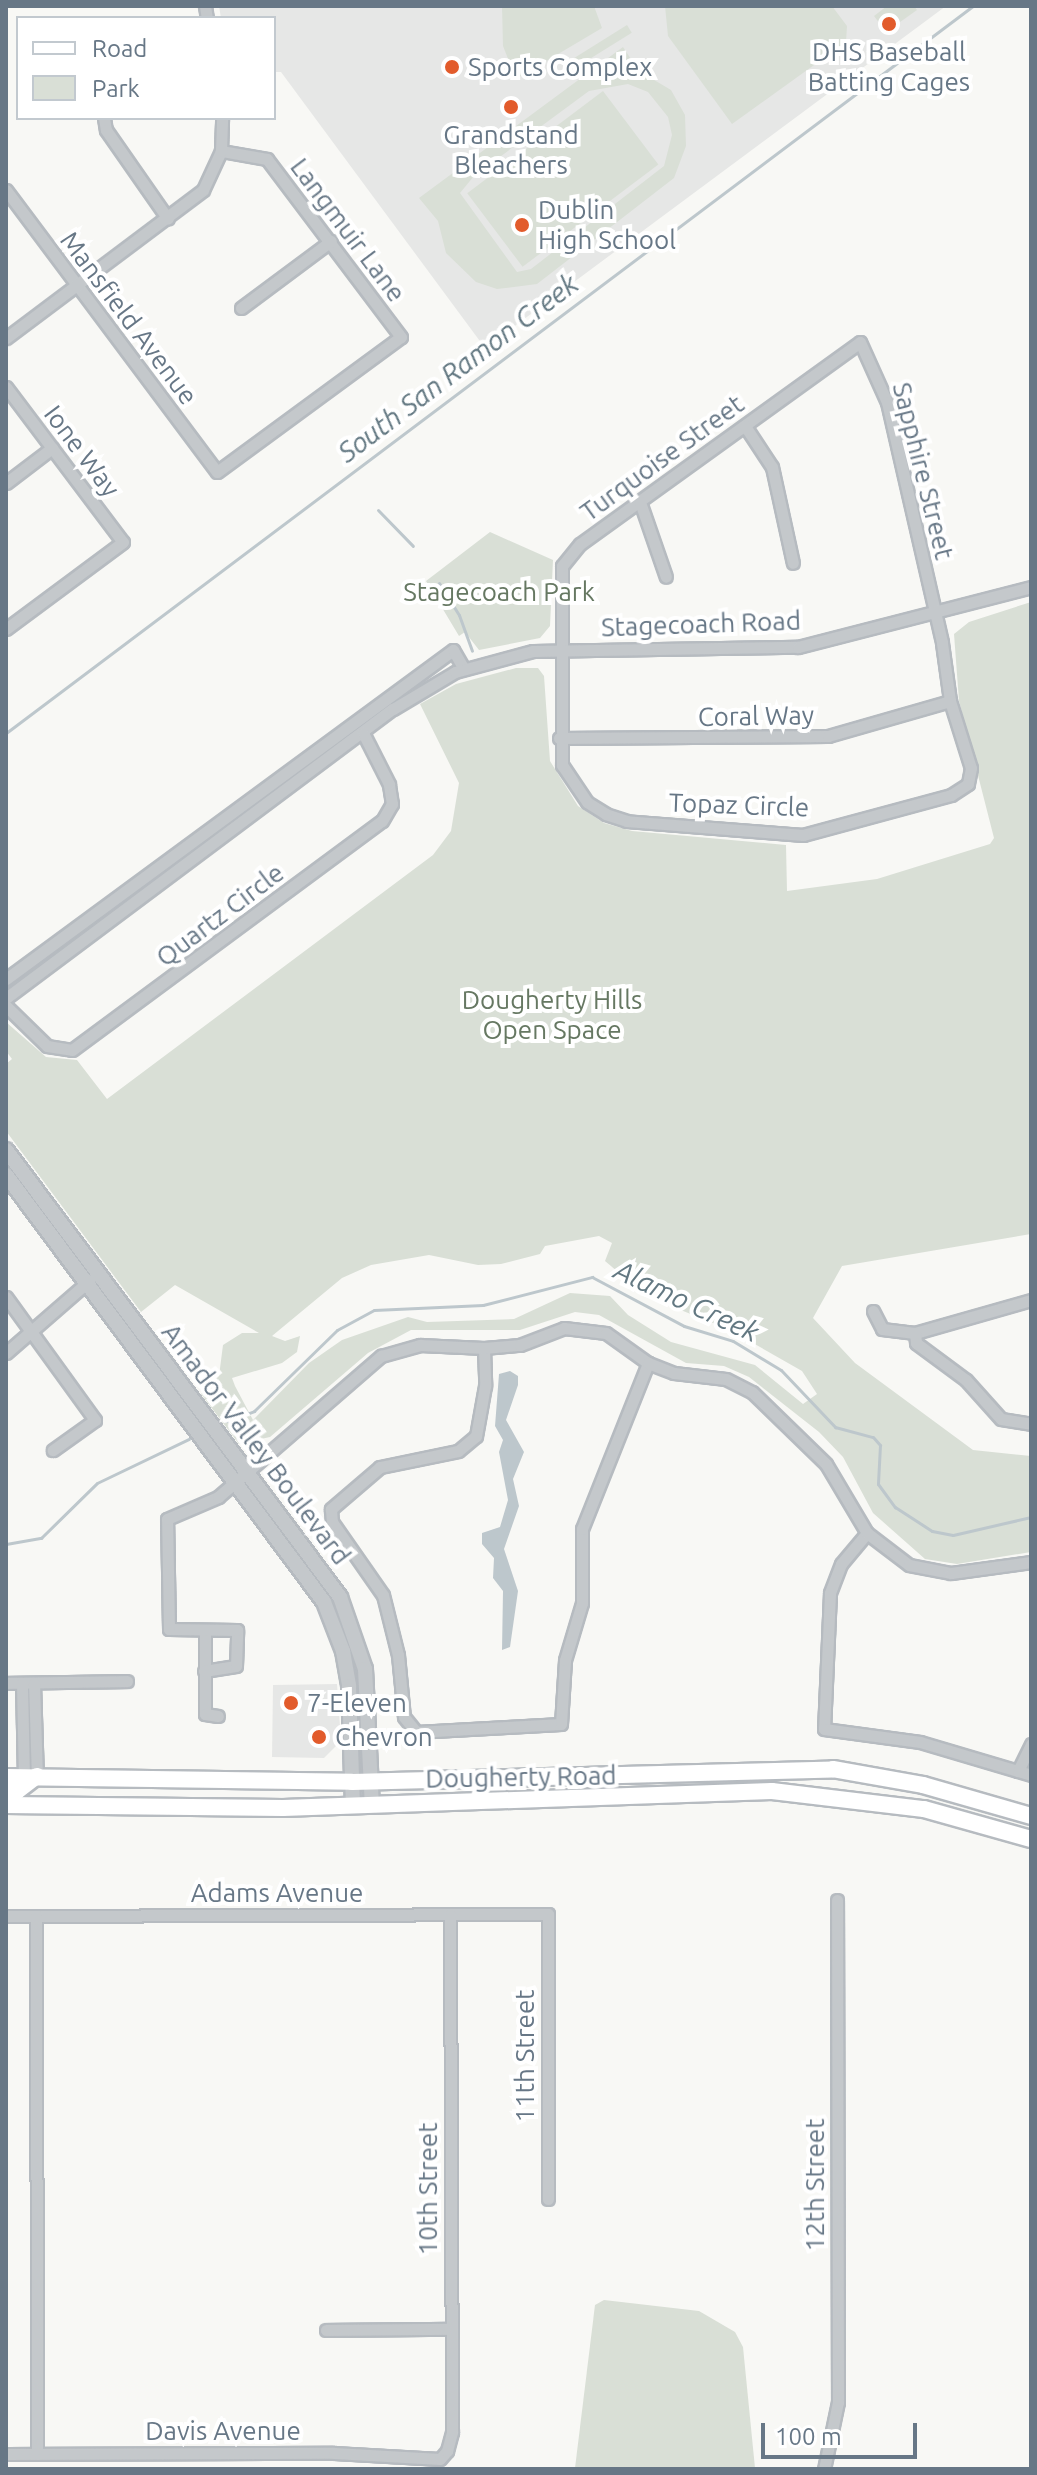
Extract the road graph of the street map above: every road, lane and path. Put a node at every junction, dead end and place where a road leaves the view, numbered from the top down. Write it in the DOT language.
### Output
graph roads {
  1 [pos="104,120"];
  2 [pos="222,120"];
  3 [pos="221,151"];
  4 [pos="6,190"];
  5 [pos="168,219"];
  6 [pos="331,241"];
  7 [pos="77,285"];
  8 [pos="241,308"];
  9 [pos="6,338"];
  10 [pos="860,342"];
  11 [pos="6,387"];
  12 [pos="745,426"];
  13 [pos="52,448"];
  14 [pos="217,472"];
  15 [pos="6,483"];
  16 [pos="640,502"];
  17 [pos="793,563"];
  18 [pos="666,577"];
  19 [pos="1031,587"];
  20 [pos="935,614"];
  21 [pos="6,629"];
  22 [pos="559,649"];
  23 [pos="464,669"];
  24 [pos="950,701"];
  25 [pos="363,733"];
  26 [pos="559,738"];
  27 [pos="331,749"];
  28 [pos="234,812"];
  29 [pos="243,823"];
  30 [pos="110,906"];
  31 [pos="118,916"];
  32 [pos="6,979"];
  33 [pos="6,998"];
  34 [pos="6,1006"];
  35 [pos="6,1150"];
  36 [pos="6,1175"];
  37 [pos="92,1278"];
  38 [pos="6,1297"];
  39 [pos="1031,1300"];
  40 [pos="873,1311"];
  41 [pos="31,1333"];
  42 [pos="915,1333"];
  43 [pos="484,1348"];
  44 [pos="6,1353"];
  45 [pos="648,1363"];
  46 [pos="1031,1424"];
  47 [pos="53,1450"];
  48 [pos="247,1471"];
  49 [pos="234,1481"];
  50 [pos="867,1533"];
  51 [pos="1031,1562"];
  52 [pos="205,1631"];
  53 [pos="204,1671"];
  54 [pos="127,1681"];
  55 [pos="6,1683"];
  56 [pos="28,1683"];
  57 [pos="218,1716"];
  58 [pos="1030,1748"];
  59 [pos="1018,1771"];
  60 [pos="1031,1775"];
  61 [pos="31,1776"];
  62 [pos="6,1777"];
  63 [pos="371,1781"];
  64 [pos="352,1782"];
  65 [pos="6,1791"];
  66 [pos="6,1805"];
  67 [pos="353,1805"];
  68 [pos="372,1805"];
  69 [pos="1031,1816"];
  70 [pos="1031,1839"];
  71 [pos="837,1900"];
  72 [pos="548,1914"];
  73 [pos="450,1915"];
  74 [pos="6,1916"];
  75 [pos="36,1916"];
  76 [pos="548,2199"];
  77 [pos="450,2329"];
  78 [pos="326,2330"];
  79 [pos="6,2454"];
  80 [pos="37,2454"];
  81 [pos="440,2459"];
  82 [pos="824,2469"];
  1 -- 5 [label="street"];
  2 -- 3 [label="street"];
  3 -- 5 [label="street"];
  3 -- 6 [label="street, Langmuir Lane"];
  4 -- 7 [label="street, Mansfield Avenue"];
  5 -- 7 [label="street"];
  6 -- 8 [label="street"];
  6 -- 14 [label="street, Langmuir Lane"];
  7 -- 9 [label="street"];
  7 -- 14 [label="street, Mansfield Avenue"];
  10 -- 12 [label="street, Turquoise Street"];
  10 -- 20 [label="street, Sapphire Street"];
  11 -- 13 [label="street, Ione Way"];
  12 -- 16 [label="street, Turquoise Street"];
  12 -- 17 [label="street"];
  13 -- 15 [label="street"];
  13 -- 21 [label="street, Ione Way"];
  16 -- 18 [label="street"];
  16 -- 22 [label="street, Turquoise Street"];
  19 -- 20 [label="street, Stagecoach Road"];
  20 -- 22 [label="street, Stagecoach Road"];
  20 -- 24 [label="street, Topaz Circle"];
  22 -- 23 [label="street, Stagecoach Road"];
  22 -- 26 [label="street, Topaz Circle"];
  23 -- 25 [label="street, Stagecoach Road"];
  23 -- 27 [label="street, Stagecoach Road"];
  24 -- 26 [label="street, Coral Way"];
  24 -- 26 [label="street, Topaz Circle"];
  25 -- 27 [label="street, Stagecoach Road"];
  25 -- 34 [label="street, Quartz Circle"];
  27 -- 28 [label="street, Stagecoach Road"];
  27 -- 29 [label="street, Stagecoach Road"];
  28 -- 29 [label="street"];
  28 -- 30 [label="street, Stagecoach Road"];
  29 -- 31 [label="street, Stagecoach Road"];
  30 -- 31 [label="street"];
  30 -- 32 [label="street, Stagecoach Road"];
  31 -- 33 [label="street, Stagecoach Road"];
  35 -- 37 [label="street, Amador Valley Boulevard"];
  36 -- 37 [label="street, Amador Valley Boulevard"];
  37 -- 41 [label="street"];
  37 -- 48 [label="street, Amador Valley Boulevard"];
  37 -- 49 [label="street, Amador Valley Boulevard"];
  38 -- 41 [label="street"];
  39 -- 42 [label="street"];
  40 -- 42 [label="street"];
  41 -- 44 [label="street"];
  41 -- 47 [label="street"];
  42 -- 46 [label="street"];
  43 -- 45 [label="street"];
  43 -- 45 [label="street"];
  43 -- 48 [label="street"];
  45 -- 50 [label="street"];
  48 -- 49 [label="street"];
  48 -- 63 [label="street, Amador Valley Boulevard"];
  49 -- 52 [label="street"];
  49 -- 64 [label="street, Amador Valley Boulevard"];
  50 -- 51 [label="street"];
  50 -- 59 [label="street"];
  52 -- 53 [label="street"];
  52 -- 53 [label="street"];
  53 -- 57 [label="street"];
  54 -- 56 [label="street"];
  55 -- 56 [label="street"];
  56 -- 61 [label="street"];
  58 -- 59 [label="street"];
  59 -- 60 [label="street"];
  61 -- 62 [label="main road, Dougherty Road"];
  61 -- 64 [label="main road, Dougherty Road"];
  61 -- 65 [label="main road"];
  63 -- 64 [label="main road, Dougherty Road"];
  63 -- 68 [label="street, Amador Valley Boulevard"];
  63 -- 69 [label="main road, Dougherty Road"];
  64 -- 67 [label="street, Amador Valley Boulevard"];
  66 -- 67 [label="main road, Dougherty Road"];
  67 -- 68 [label="main road, Dougherty Road"];
  68 -- 70 [label="main road, Dougherty Road"];
  71 -- 82 [label="street, 12th Street"];
  72 -- 73 [label="street, Adams Avenue"];
  72 -- 76 [label="street, 11th Street"];
  73 -- 75 [label="street, Adams Avenue"];
  73 -- 77 [label="street, 10th Street"];
  74 -- 75 [label="street, Adams Avenue"];
  75 -- 80 [label="street"];
  77 -- 78 [label="street"];
  77 -- 81 [label="street, 10th Street"];
  79 -- 80 [label="street, Davis Avenue"];
  80 -- 81 [label="street, Davis Avenue"];
}
